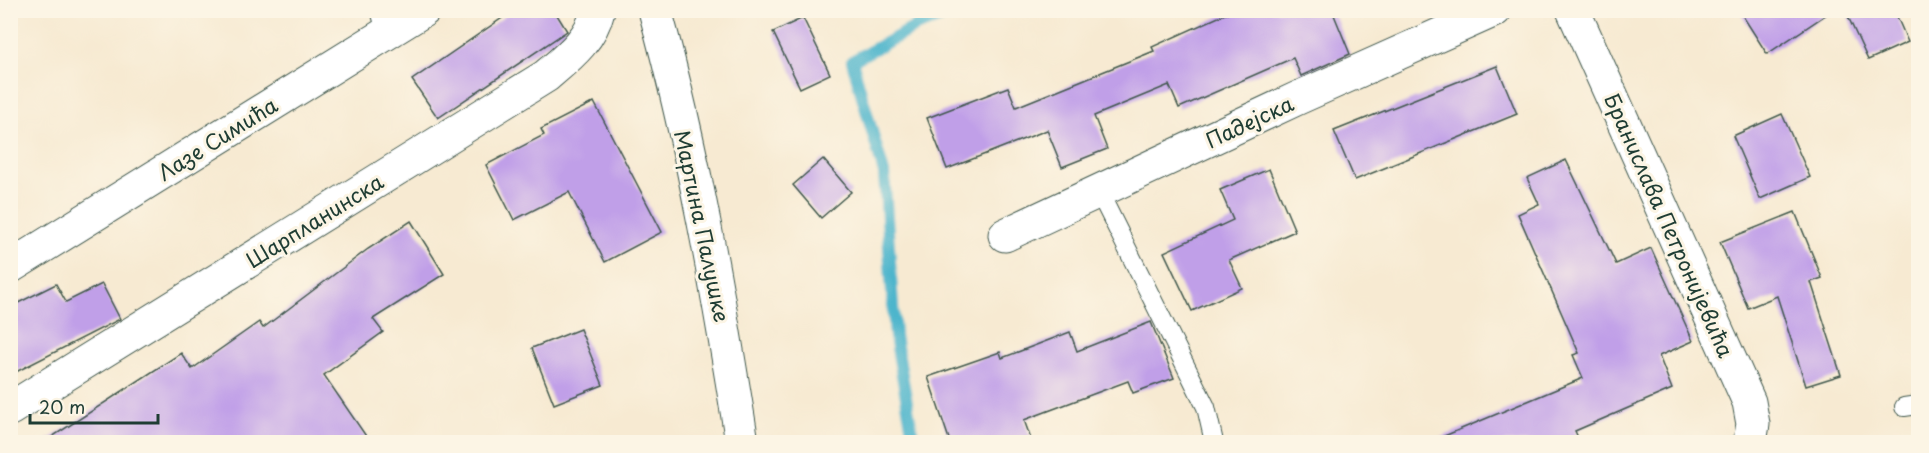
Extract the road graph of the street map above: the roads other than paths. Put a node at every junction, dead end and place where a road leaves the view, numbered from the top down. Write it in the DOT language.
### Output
graph roads {
  1 [pos="424,10"];
  2 [pos="598,10"];
  3 [pos="655,10"];
  4 [pos="1495,10"];
  5 [pos="1574,10"];
  6 [pos="383,21"];
  7 [pos="1099,192"];
  8 [pos="1005,235"];
  9 [pos="10,267"];
  10 [pos="10,409"];
  11 [pos="742,442"];
  12 [pos="1214,442"];
  13 [pos="1750,442"];
  1 -- 6 [label="street, Лазе Симића"];
  2 -- 10 [label="street, Шарпланинска"];
  3 -- 11 [label="street, Мартина Палушке"];
  4 -- 7 [label="street, Падејска"];
  5 -- 13 [label="street, Бранислава Петронијевића"];
  6 -- 9 [label="street, Лазе Симића"];
  7 -- 8 [label="street, Падејска"];
  7 -- 12 [label="lane"];
}
